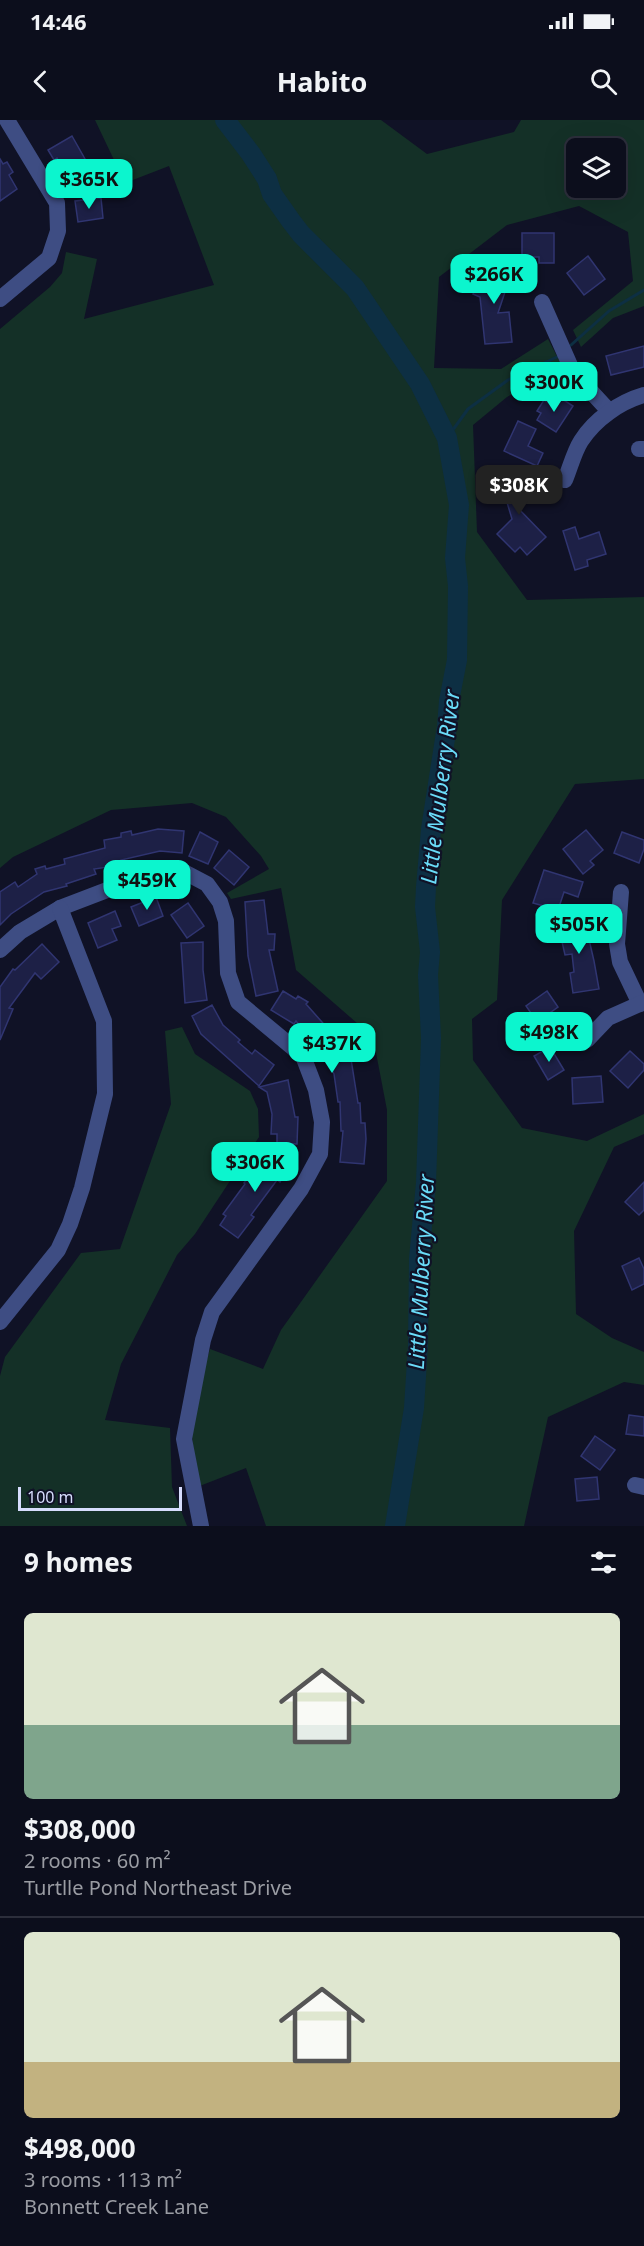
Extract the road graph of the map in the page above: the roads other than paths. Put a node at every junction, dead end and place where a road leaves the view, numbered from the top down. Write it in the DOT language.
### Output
graph roads {
  1 [pos="7,120"];
  2 [pos="0,299"];
  3 [pos="542,302"];
  4 [pos="644,394"];
  5 [pos="609,411"];
  6 [pos="565,480"];
  7 [pos="621,892"];
  8 [pos="60,908"];
  9 [pos="0,950"];
  10 [pos="642,1003"];
  11 [pos="587,1040"];
  12 [pos="0,1322"];
  13 [pos="201,1526"];
  1 -- 2 [label="street"];
  3 -- 5 [label="street"];
  4 -- 5 [label="street"];
  5 -- 6 [label="street"];
  7 -- 10 [label="street"];
  8 -- 9 [label="street"];
  8 -- 12 [label="street"];
  8 -- 13 [label="street"];
  10 -- 11 [label="street"];
}
